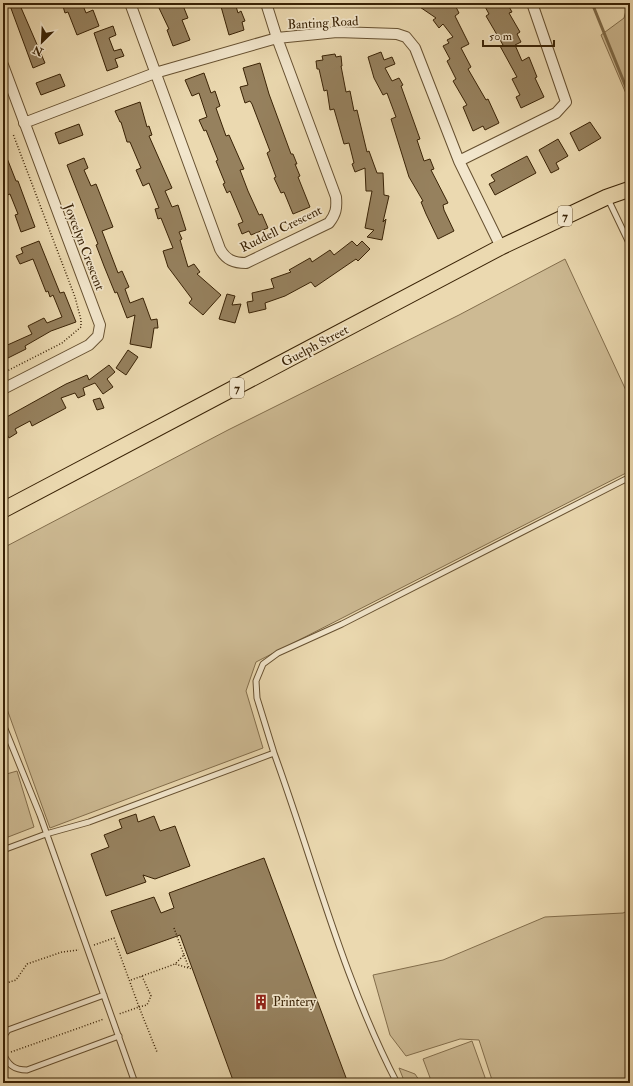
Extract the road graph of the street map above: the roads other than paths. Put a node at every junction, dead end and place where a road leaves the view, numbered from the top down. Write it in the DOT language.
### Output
graph roads {
  1 [pos="130,3"];
  2 [pos="266,3"];
  3 [pos="532,3"];
  4 [pos="277,38"];
  5 [pos="3,65"];
  6 [pos="155,73"];
  7 [pos="24,122"];
  8 [pos="459,161"];
  9 [pos="630,189"];
  10 [pos="607,197"];
  11 [pos="630,245"];
  12 [pos="501,247"];
  13 [pos="3,389"];
  14 [pos="630,477"];
  15 [pos="3,510"];
  16 [pos="3,724"];
  17 [pos="274,753"];
  18 [pos="46,834"];
  19 [pos="3,850"];
  20 [pos="104,995"];
  21 [pos="119,1036"];
  22 [pos="3,1037"];
  23 [pos="3,1053"];
  24 [pos="135,1083"];
  25 [pos="396,1083"];
  1 -- 6 [label="street, Ruddell Crescent"];
  2 -- 4 [label="street, Ruddell Crescent"];
  3 -- 8 [label="street"];
  4 -- 6 [label="street, Banting Road"];
  4 -- 6 [label="street, Ruddell Crescent"];
  4 -- 8 [label="street, Banting Road"];
  5 -- 7 [label="street, Joycelyn Crescent"];
  6 -- 7 [label="street, Banting Road"];
  7 -- 13 [label="street, Joycelyn Crescent"];
  8 -- 12 [label="street, Banting Road"];
  9 -- 10 [label="main road, Guelph Street / 7"];
  10 -- 11 [label="lane"];
  10 -- 12 [label="main road, Guelph Street / 7"];
  12 -- 15 [label="main road, Guelph Street / 7"];
  14 -- 17 [label="lane"];
  16 -- 18 [label="lane"];
  17 -- 18 [label="lane"];
  17 -- 25 [label="lane"];
  18 -- 19 [label="lane"];
  18 -- 20 [label="lane"];
  20 -- 21 [label="lane"];
  20 -- 22 [label="lane"];
  21 -- 23 [label="lane"];
  21 -- 24 [label="lane"];
}
